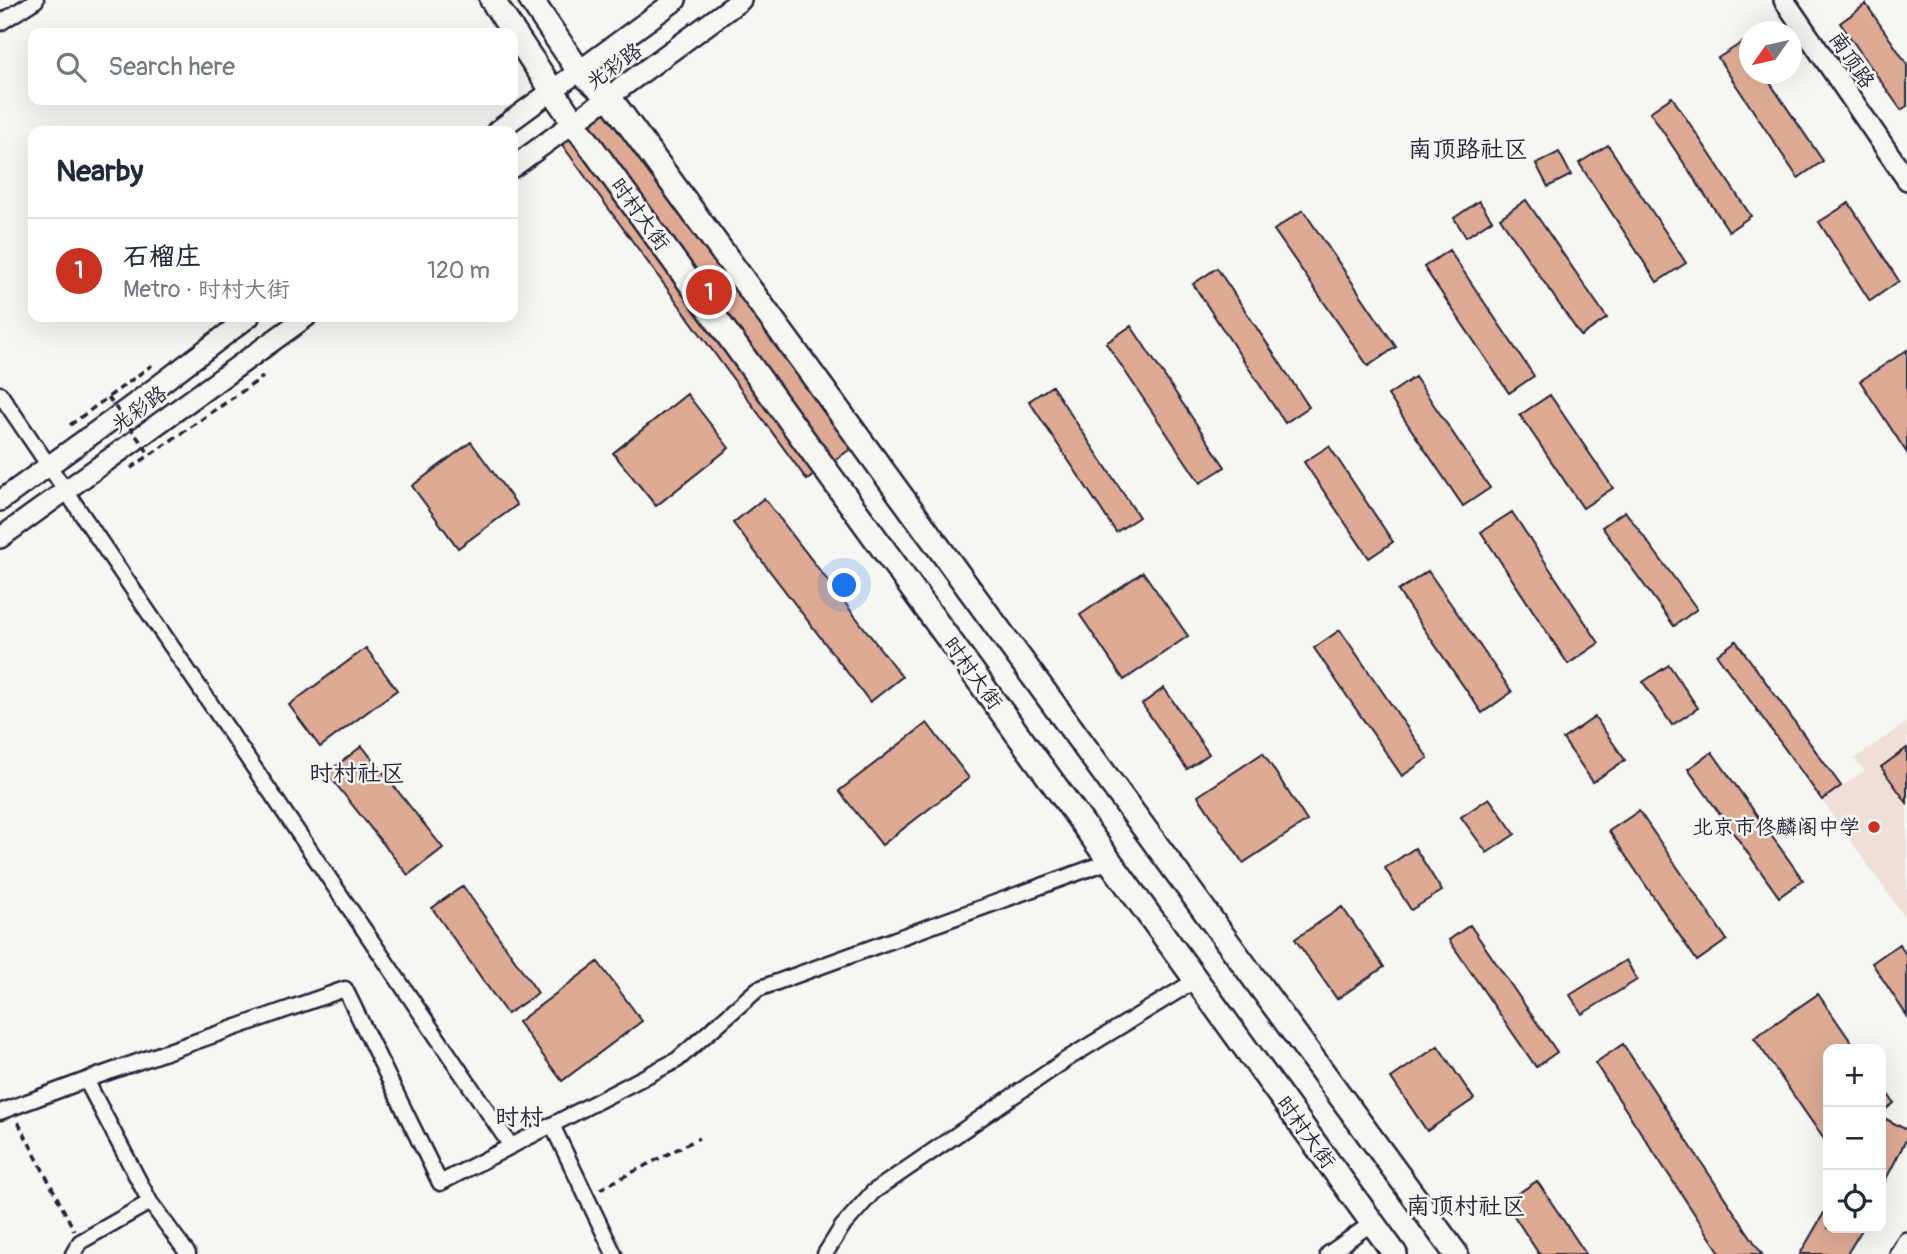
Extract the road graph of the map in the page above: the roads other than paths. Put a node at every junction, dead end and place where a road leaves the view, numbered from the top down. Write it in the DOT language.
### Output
graph roads {
  1 [pos="36,0"];
  2 [pos="492,0"];
  3 [pos="531,0"];
  4 [pos="676,0"];
  5 [pos="741,0"];
  6 [pos="1784,0"];
  7 [pos="0,23"];
  8 [pos="510,28"];
  9 [pos="518,39"];
  10 [pos="579,71"];
  11 [pos="552,91"];
  12 [pos="609,97"];
  13 [pos="573,123"];
  14 [pos="504,126"];
  15 [pos="518,163"];
  16 [pos="1907,180"];
  17 [pos="242,322"];
  18 [pos="299,322"];
  19 [pos="0,394"];
  20 [pos="49,466"];
  21 [pos="66,490"];
  22 [pos="0,501"];
  23 [pos="0,538"];
  24 [pos="1110,861"];
  25 [pos="1196,980"];
  26 [pos="86,1080"];
  27 [pos="5,1110"];
  28 [pos="552,1125"];
  29 [pos="511,1146"];
  30 [pos="150,1202"];
  31 [pos="1373,1223"];
  32 [pos="1907,1242"];
  33 [pos="77,1248"];
  34 [pos="188,1254"];
  35 [pos="614,1254"];
  36 [pos="825,1254"];
  37 [pos="1328,1254"];
  38 [pos="1395,1254"];
  39 [pos="1456,1254"];
  40 [pos="1900,1254"];
  1 -- 7 [label="street"];
  2 -- 8 [label="main road, 时村大街"];
  3 -- 10 [label="main road, 时村大街"];
  4 -- 10 [label="main road, 光彩路"];
  5 -- 12 [label="main road, 光彩路"];
  6 -- 16 [label="main road, 南顶路"];
  9 -- 11 [label="main road, 时村大街"];
  10 -- 11 [label="main road, 光彩路"];
  10 -- 12 [label="main road, 时村大街"];
  11 -- 13 [label="main road, 时村大街"];
  11 -- 14 [label="main road, 光彩路"];
  12 -- 13 [label="main road, 光彩路"];
  12 -- 39 [label="main road, 时村大街"];
  13 -- 15 [label="main road, 光彩路"];
  13 -- 24 [label="main road, 时村大街"];
  17 -- 20 [label="main road, 光彩路"];
  18 -- 21 [label="main road, 光彩路"];
  19 -- 20 [label="street"];
  20 -- 21 [label="street"];
  20 -- 22 [label="main road, 光彩路"];
  21 -- 23 [label="main road, 光彩路"];
  21 -- 29 [label="street"];
  24 -- 25 [label="main road, 时村大街"];
  24 -- 28 [label="street"];
  25 -- 31 [label="main road, 时村大街"];
  25 -- 36 [label="street"];
  26 -- 27 [label="street"];
  26 -- 29 [label="street"];
  26 -- 30 [label="street"];
  28 -- 29 [label="street"];
  28 -- 35 [label="street"];
  30 -- 33 [label="street"];
  30 -- 34 [label="street"];
  31 -- 37 [label="street"];
  31 -- 38 [label="main road, 时村大街"];
  32 -- 40 [label="main road"];
}
